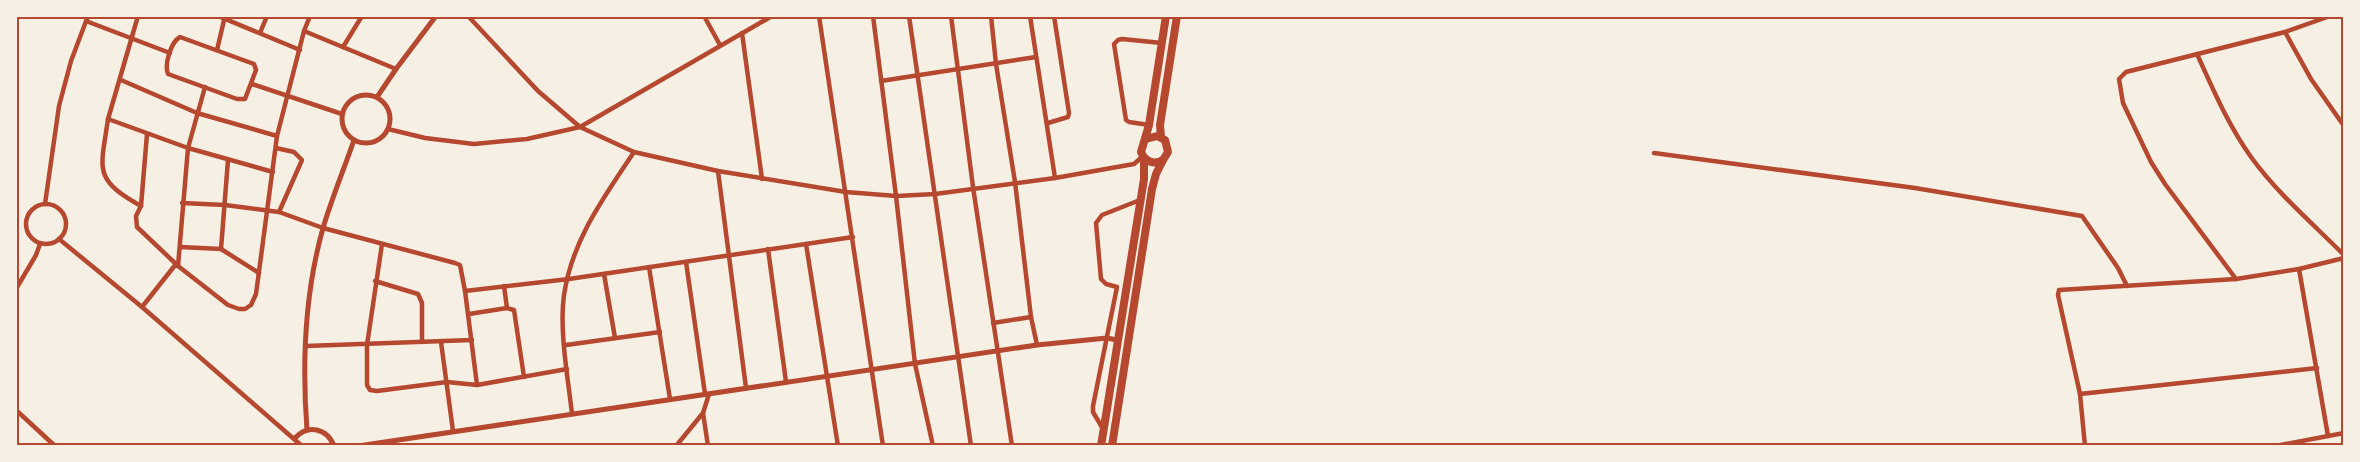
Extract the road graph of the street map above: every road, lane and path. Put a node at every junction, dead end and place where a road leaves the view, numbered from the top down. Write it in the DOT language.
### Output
graph roads {
  1 [pos="138,16"];
  2 [pos="267,16"];
  3 [pos="310,16"];
  4 [pos="362,16"];
  5 [pos="436,16"];
  6 [pos="468,16"];
  7 [pos="704,16"];
  8 [pos="772,16"];
  9 [pos="819,16"];
  10 [pos="873,16"];
  11 [pos="909,16"];
  12 [pos="951,16"];
  13 [pos="991,16"];
  14 [pos="1030,16"];
  15 [pos="1054,16"];
  16 [pos="1166,16"];
  17 [pos="1177,16"];
  18 [pos="2330,16"];
  19 [pos="222,17"];
  20 [pos="87,19"];
  21 [pos="304,31"];
  22 [pos="2285,32"];
  23 [pos="260,33"];
  24 [pos="742,33"];
  25 [pos="130,38"];
  26 [pos="1162,43"];
  27 [pos="720,45"];
  28 [pos="343,47"];
  29 [pos="217,50"];
  30 [pos="300,50"];
  31 [pos="170,53"];
  32 [pos="2197,54"];
  33 [pos="1036,57"];
  34 [pos="996,64"];
  35 [pos="396,69"];
  36 [pos="960,70"];
  37 [pos="918,76"];
  38 [pos="121,80"];
  39 [pos="881,81"];
  40 [pos="252,84"];
  41 [pos="205,87"];
  42 [pos="287,97"];
  43 [pos="377,97"];
  44 [pos="197,113"];
  45 [pos="342,114"];
  46 [pos="108,119"];
  47 [pos="1048,123"];
  48 [pos="1149,125"];
  49 [pos="2343,126"];
  50 [pos="580,127"];
  51 [pos="388,129"];
  52 [pos="147,134"];
  53 [pos="277,136"];
  54 [pos="1161,138"];
  55 [pos="1146,139"];
  56 [pos="354,140"];
  57 [pos="188,148"];
  58 [pos="276,148"];
  59 [pos="634,152"];
  60 [pos="1654,153"];
  61 [pos="1144,157"];
  62 [pos="228,160"];
  63 [pos="1163,160"];
  64 [pos="718,171"];
  65 [pos="273,172"];
  66 [pos="762,178"];
  67 [pos="1055,178"];
  68 [pos="1015,182"];
  69 [pos="973,187"];
  70 [pos="846,192"];
  71 [pos="935,194"];
  72 [pos="896,196"];
  73 [pos="1140,200"];
  74 [pos="182,203"];
  75 [pos="45,204"];
  76 [pos="225,205"];
  77 [pos="141,206"];
  78 [pos="267,210"];
  79 [pos="279,212"];
  80 [pos="323,228"];
  81 [pos="853,237"];
  82 [pos="59,239"];
  83 [pos="40,244"];
  84 [pos="382,244"];
  85 [pos="806,244"];
  86 [pos="180,248"];
  87 [pos="221,249"];
  88 [pos="768,249"];
  89 [pos="728,255"];
  90 [pos="2343,256"];
  91 [pos="686,262"];
  92 [pos="177,265"];
  93 [pos="649,267"];
  94 [pos="2299,269"];
  95 [pos="259,273"];
  96 [pos="604,274"];
  97 [pos="568,279"];
  98 [pos="2236,279"];
  99 [pos="375,280"];
  100 [pos="504,286"];
  101 [pos="2127,286"];
  102 [pos="16,289"];
  103 [pos="465,291"];
  104 [pos="142,307"];
  105 [pos="507,308"];
  106 [pos="468,314"];
  107 [pos="1031,317"];
  108 [pos="993,323"];
  109 [pos="660,332"];
  110 [pos="615,338"];
  111 [pos="1107,338"];
  112 [pos="472,340"];
  113 [pos="1117,340"];
  114 [pos="422,342"];
  115 [pos="441,342"];
  116 [pos="367,345"];
  117 [pos="566,345"];
  118 [pos="1037,345"];
  119 [pos="306,346"];
  120 [pos="997,351"];
  121 [pos="958,357"];
  122 [pos="915,364"];
  123 [pos="2317,368"];
  124 [pos="567,369"];
  125 [pos="872,369"];
  126 [pos="826,376"];
  127 [pos="524,377"];
  128 [pos="447,382"];
  129 [pos="786,382"];
  130 [pos="477,385"];
  131 [pos="746,388"];
  132 [pos="707,394"];
  133 [pos="2080,394"];
  134 [pos="670,399"];
  135 [pos="16,410"];
  136 [pos="703,413"];
  137 [pos="572,414"];
  138 [pos="1104,429"];
  139 [pos="307,430"];
  140 [pos="453,431"];
  141 [pos="2343,433"];
  142 [pos="2328,436"];
  143 [pos="295,438"];
  144 [pos="386,443"];
  145 [pos="366,445"];
  146 [pos="55,446"];
  147 [pos="302,446"];
  148 [pos="334,446"];
  149 [pos="358,446"];
  150 [pos="676,446"];
  151 [pos="708,446"];
  152 [pos="838,446"];
  153 [pos="883,446"];
  154 [pos="933,446"];
  155 [pos="971,446"];
  156 [pos="1012,446"];
  157 [pos="1101,446"];
  158 [pos="1112,446"];
  159 [pos="2085,446"];
  160 [pos="2275,446"];
  1 -- 25 [label="street"];
  2 -- 23 [label="street"];
  3 -- 21 [label="street"];
  4 -- 28 [label="street"];
  5 -- 35 [label="street"];
  6 -- 50 [label="street"];
  7 -- 27 [label="street"];
  8 -- 24 [label="street"];
  9 -- 70 [label="street"];
  10 -- 39 [label="street"];
  11 -- 37 [label="street"];
  12 -- 36 [label="street"];
  13 -- 34 [label="street"];
  14 -- 33 [label="street"];
  15 -- 47 [label="street"];
  16 -- 26 [label="highway"];
  17 -- 54 [label="highway"];
  18 -- 22 [label="street"];
  19 -- 23 [label="street"];
  19 -- 29 [label="street"];
  20 -- 25 [label="street"];
  20 -- 75 [label="street"];
  21 -- 28 [label="street"];
  21 -- 30 [label="street"];
  22 -- 32 [label="street"];
  22 -- 49 [label="street"];
  23 -- 30 [label="street"];
  24 -- 27 [label="street"];
  24 -- 66 [label="street"];
  25 -- 31 [label="street"];
  25 -- 38 [label="street"];
  26 -- 48 [label="highway"];
  26 -- 48 [label="street"];
  27 -- 50 [label="street"];
  28 -- 35 [label="street"];
  29 -- 31 [label="street"];
  29 -- 40 [label="street"];
  30 -- 42 [label="street"];
  31 -- 41 [label="street"];
  32 -- 90 [label="street"];
  32 -- 98 [label="street"];
  33 -- 34 [label="street"];
  33 -- 47 [label="street"];
  34 -- 36 [label="street"];
  34 -- 68 [label="street"];
  35 -- 43 [label="street"];
  36 -- 37 [label="street"];
  36 -- 69 [label="street"];
  37 -- 39 [label="street"];
  37 -- 71 [label="street"];
  38 -- 44 [label="street"];
  38 -- 46 [label="street"];
  39 -- 72 [label="street"];
  40 -- 41 [label="street"];
  40 -- 42 [label="street"];
  41 -- 44 [label="street"];
  42 -- 45 [label="street"];
  42 -- 53 [label="street"];
  43 -- 45 [label="street"];
  43 -- 51 [label="street"];
  44 -- 53 [label="street"];
  44 -- 57 [label="street"];
  45 -- 56 [label="street"];
  46 -- 52 [label="street"];
  46 -- 77 [label="street"];
  47 -- 67 [label="street"];
  48 -- 55 [label="highway"];
  50 -- 51 [label="street"];
  50 -- 59 [label="street"];
  51 -- 56 [label="street"];
  52 -- 57 [label="street"];
  52 -- 77 [label="street"];
  53 -- 58 [label="street"];
  54 -- 55 [label="highway"];
  54 -- 63 [label="highway"];
  55 -- 61 [label="highway"];
  56 -- 80 [label="street"];
  57 -- 62 [label="street"];
  57 -- 74 [label="street"];
  58 -- 65 [label="street"];
  58 -- 79 [label="street"];
  59 -- 64 [label="street"];
  59 -- 97 [label="street"];
  60 -- 101 [label="street"];
  61 -- 63 [label="highway"];
  61 -- 67 [label="street"];
  61 -- 73 [label="highway"];
  62 -- 65 [label="street"];
  62 -- 76 [label="street"];
  63 -- 158 [label="highway"];
  64 -- 66 [label="street"];
  64 -- 89 [label="street"];
  65 -- 78 [label="street"];
  66 -- 70 [label="street"];
  67 -- 68 [label="street"];
  68 -- 69 [label="street"];
  68 -- 107 [label="street"];
  69 -- 71 [label="street"];
  69 -- 108 [label="street"];
  70 -- 72 [label="street"];
  70 -- 81 [label="street"];
  71 -- 72 [label="street"];
  71 -- 121 [label="street"];
  72 -- 122 [label="street"];
  73 -- 111 [label="street"];
  73 -- 113 [label="highway"];
  74 -- 76 [label="street"];
  74 -- 86 [label="street"];
  75 -- 82 [label="street"];
  75 -- 83 [label="street"];
  76 -- 78 [label="street"];
  76 -- 87 [label="street"];
  77 -- 92 [label="street"];
  78 -- 79 [label="street"];
  78 -- 95 [label="street"];
  79 -- 80 [label="street"];
  80 -- 84 [label="street"];
  80 -- 119 [label="street"];
  81 -- 85 [label="street"];
  81 -- 125 [label="street"];
  82 -- 83 [label="street"];
  82 -- 104 [label="street"];
  83 -- 102 [label="street"];
  84 -- 99 [label="street"];
  84 -- 103 [label="street"];
  85 -- 88 [label="street"];
  85 -- 126 [label="street"];
  86 -- 87 [label="street"];
  86 -- 92 [label="street"];
  87 -- 95 [label="street"];
  88 -- 89 [label="street"];
  88 -- 129 [label="street"];
  89 -- 91 [label="street"];
  89 -- 131 [label="street"];
  90 -- 94 [label="street"];
  91 -- 93 [label="street"];
  91 -- 132 [label="street"];
  92 -- 95 [label="street"];
  92 -- 104 [label="street"];
  93 -- 96 [label="street"];
  93 -- 109 [label="street"];
  94 -- 98 [label="street"];
  94 -- 123 [label="street"];
  96 -- 97 [label="street"];
  96 -- 110 [label="street"];
  97 -- 100 [label="street"];
  97 -- 117 [label="street"];
  98 -- 101 [label="street"];
  99 -- 114 [label="street"];
  99 -- 116 [label="street"];
  100 -- 103 [label="street"];
  100 -- 105 [label="street"];
  101 -- 133 [label="street"];
  103 -- 106 [label="street"];
  104 -- 143 [label="street"];
  105 -- 106 [label="street"];
  105 -- 127 [label="street"];
  106 -- 112 [label="street"];
  107 -- 108 [label="street"];
  107 -- 118 [label="street"];
  108 -- 120 [label="street"];
  109 -- 110 [label="street"];
  109 -- 134 [label="street"];
  110 -- 117 [label="street"];
  111 -- 113 [label="street"];
  111 -- 118 [label="street"];
  111 -- 138 [label="street"];
  112 -- 115 [label="street"];
  112 -- 130 [label="street"];
  113 -- 138 [label="highway"];
  114 -- 115 [label="street"];
  114 -- 116 [label="street"];
  115 -- 128 [label="street"];
  116 -- 119 [label="street"];
  116 -- 128 [label="street"];
  117 -- 124 [label="street"];
  118 -- 120 [label="street"];
  119 -- 139 [label="street"];
  120 -- 121 [label="street"];
  120 -- 156 [label="street"];
  121 -- 122 [label="street"];
  121 -- 155 [label="street"];
  122 -- 125 [label="street"];
  122 -- 154 [label="street"];
  123 -- 133 [label="street"];
  123 -- 142 [label="street"];
  124 -- 127 [label="street"];
  124 -- 137 [label="street"];
  125 -- 126 [label="street"];
  125 -- 153 [label="street"];
  126 -- 129 [label="street"];
  126 -- 152 [label="street"];
  127 -- 130 [label="street"];
  128 -- 130 [label="street"];
  128 -- 140 [label="street"];
  129 -- 131 [label="street"];
  131 -- 132 [label="street"];
  132 -- 134 [label="street"];
  132 -- 136 [label="street"];
  133 -- 159 [label="street"];
  134 -- 137 [label="street"];
  135 -- 146 [label="street"];
  136 -- 150 [label="street"];
  136 -- 151 [label="street"];
  137 -- 140 [label="street"];
  138 -- 157 [label="highway"];
  139 -- 143 [label="street"];
  139 -- 148 [label="street"];
  140 -- 144 [label="street"];
  141 -- 142 [label="street"];
  142 -- 160 [label="street"];
  143 -- 147 [label="street"];
  144 -- 145 [label="street"];
  145 -- 149 [label="street"];
}
